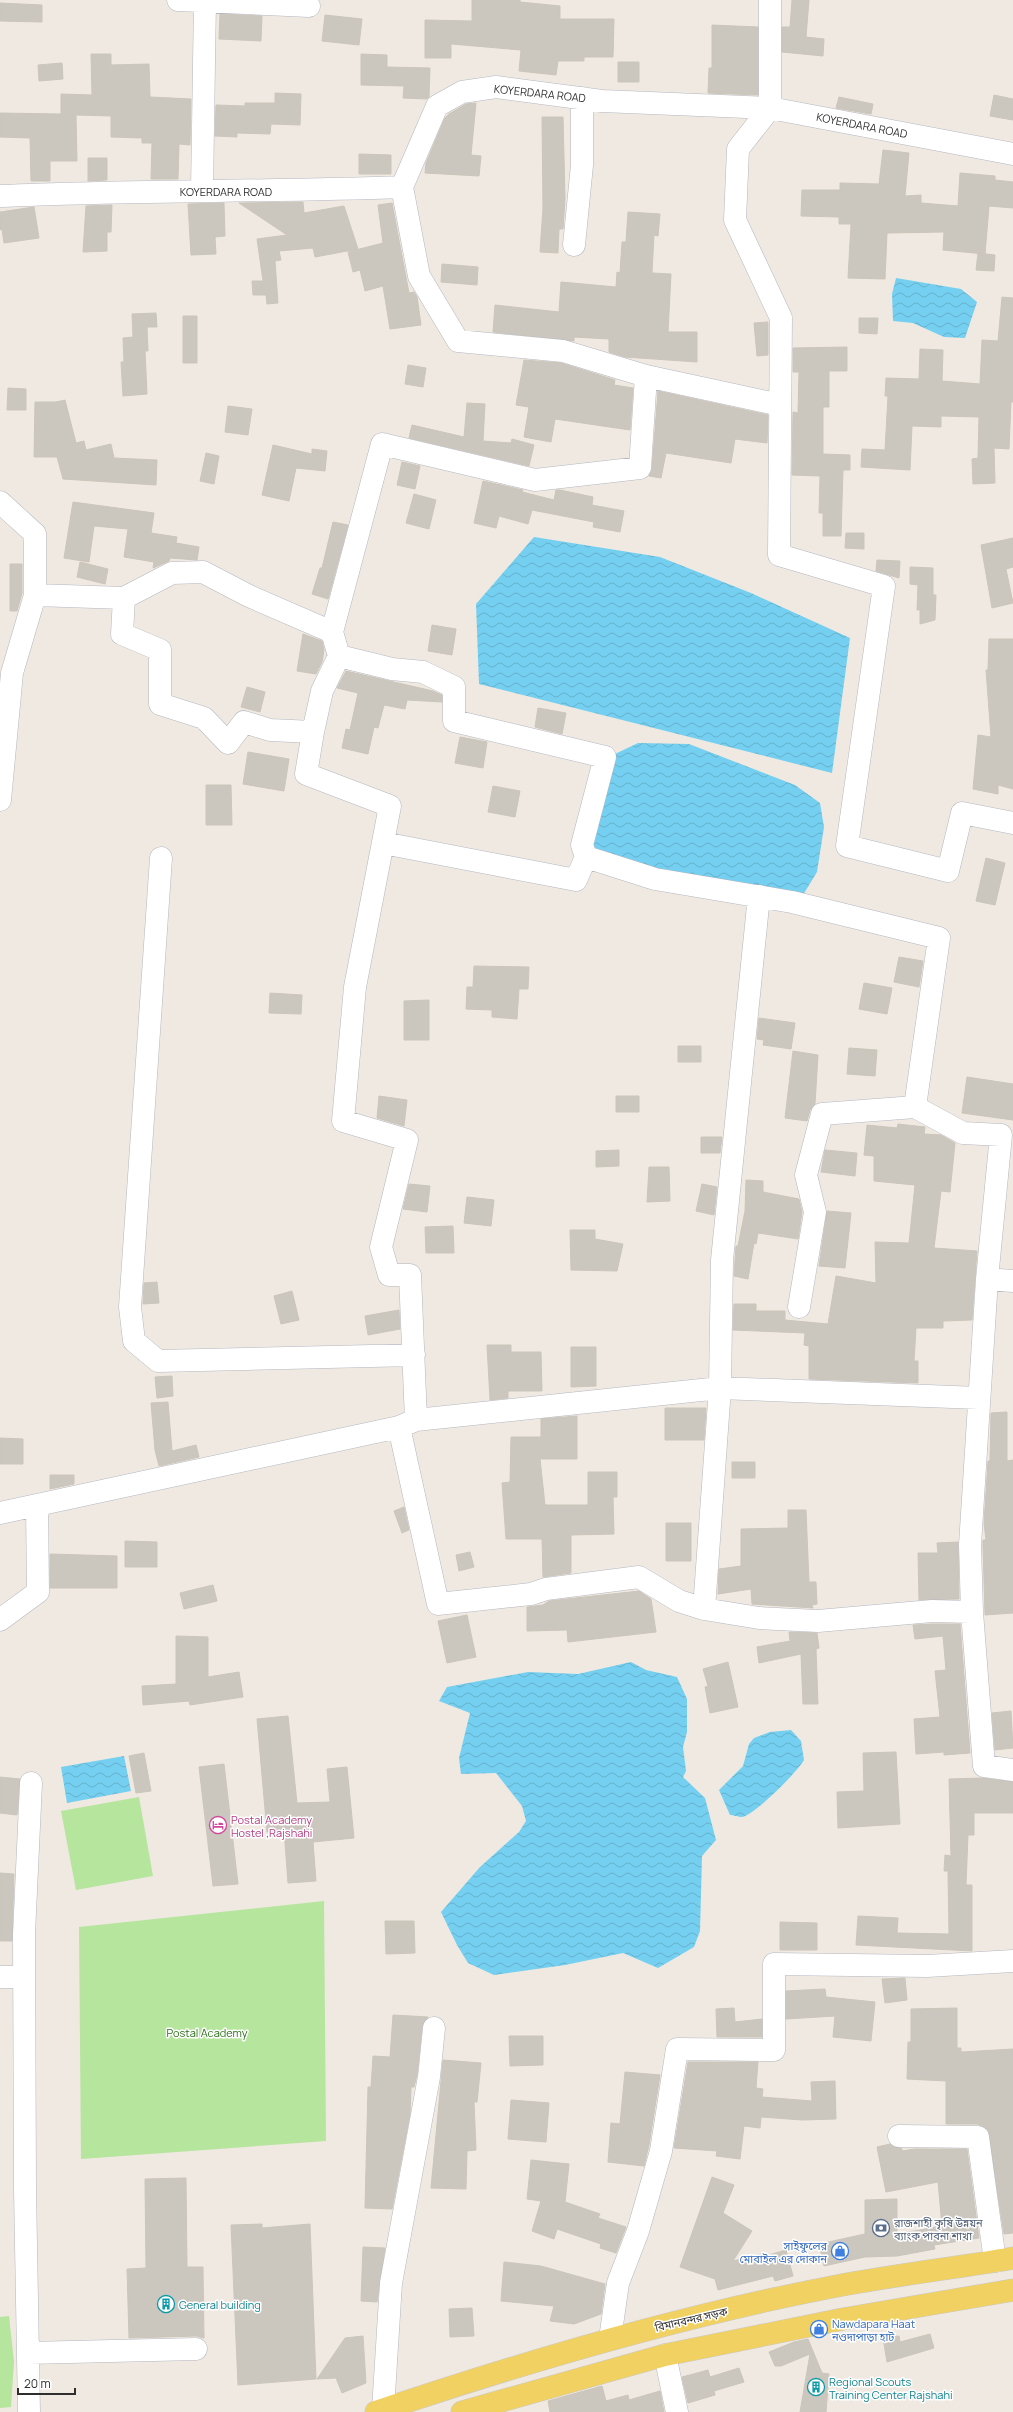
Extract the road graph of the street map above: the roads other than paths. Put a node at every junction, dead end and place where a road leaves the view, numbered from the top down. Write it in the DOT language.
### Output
graph roads {
  1 [pos="178,0"];
  2 [pos="770,0"];
  3 [pos="205,1"];
  4 [pos="309,6"];
  5 [pos="582,98"];
  6 [pos="770,108"];
  7 [pos="1013,154"];
  8 [pos="402,187"];
  9 [pos="202,190"];
  10 [pos="0,196"];
  11 [pos="574,245"];
  12 [pos="646,376"];
  13 [pos="780,405"];
  14 [pos="0,502"];
  15 [pos="35,594"];
  16 [pos="124,598"];
  17 [pos="332,632"];
  18 [pos="339,656"];
  19 [pos="313,732"];
  20 [pos="0,800"];
  21 [pos="1013,823"];
  22 [pos="383,843"];
  23 [pos="586,857"];
  24 [pos="162,858"];
  25 [pos="759,896"];
  26 [pos="915,1107"];
  27 [pos="1007,1136"];
  28 [pos="987,1279"];
  29 [pos="1013,1281"];
  30 [pos="799,1307"];
  31 [pos="414,1355"];
  32 [pos="720,1388"];
  33 [pos="979,1398"];
  34 [pos="408,1423"];
  35 [pos="37,1505"];
  36 [pos="0,1513"];
  37 [pos="704,1609"];
  38 [pos="972,1612"];
  39 [pos="0,1620"];
  40 [pos="1013,1770"];
  41 [pos="31,1783"];
  42 [pos="1013,1961"];
  43 [pos="0,1977"];
  44 [pos="24,1977"];
  45 [pos="434,2028"];
  46 [pos="899,2136"];
  47 [pos="1004,2260"];
  48 [pos="1013,2290"];
  49 [pos="610,2339"];
  50 [pos="196,2350"];
  51 [pos="28,2353"];
  52 [pos="665,2355"];
  53 [pos="379,2411"];
  54 [pos="29,2412"];
  55 [pos="462,2412"];
  56 [pos="677,2412"];
  1 -- 3 [label="street"];
  2 -- 6 [label="street"];
  3 -- 4 [label="street"];
  3 -- 9 [label="street"];
  5 -- 6 [label="street, KOYERDARA ROAD"];
  5 -- 8 [label="street, KOYERDARA ROAD"];
  5 -- 11 [label="street"];
  6 -- 7 [label="street, KOYERDARA ROAD"];
  6 -- 13 [label="street"];
  8 -- 9 [label="street, KOYERDARA ROAD"];
  8 -- 12 [label="street"];
  9 -- 10 [label="street, KOYERDARA ROAD"];
  12 -- 13 [label="street"];
  12 -- 17 [label="street"];
  13 -- 21 [label="street"];
  14 -- 15 [label="street"];
  15 -- 16 [label="street"];
  15 -- 20 [label="street"];
  16 -- 17 [label="street"];
  16 -- 19 [label="street"];
  17 -- 18 [label="street"];
  18 -- 19 [label="street"];
  18 -- 23 [label="street"];
  19 -- 22 [label="street"];
  22 -- 23 [label="street"];
  22 -- 31 [label="street"];
  23 -- 25 [label="street"];
  24 -- 31 [label="street"];
  25 -- 26 [label="street"];
  25 -- 32 [label="street"];
  26 -- 27 [label="street"];
  26 -- 30 [label="street"];
  27 -- 28 [label="street"];
  28 -- 29 [label="street"];
  28 -- 33 [label="street"];
  31 -- 34 [label="street"];
  32 -- 33 [label="street"];
  32 -- 34 [label="street"];
  32 -- 37 [label="street"];
  33 -- 38 [label="street"];
  34 -- 35 [label="street"];
  34 -- 37 [label="street"];
  35 -- 36 [label="street"];
  35 -- 39 [label="street"];
  37 -- 38 [label="street"];
  38 -- 40 [label="street"];
  41 -- 44 [label="street"];
  42 -- 49 [label="street"];
  43 -- 44 [label="street"];
  44 -- 51 [label="street"];
  45 -- 53 [label="street"];
  46 -- 47 [label="street"];
  47 -- 49 [label="main road, বিমানবন্দর সড়ক"];
  48 -- 52 [label="main road"];
  49 -- 53 [label="main road, বিমানবন্দর সড়ক"];
  50 -- 51 [label="street"];
  51 -- 54 [label="street"];
  52 -- 55 [label="main road"];
  52 -- 56 [label="street"];
}
